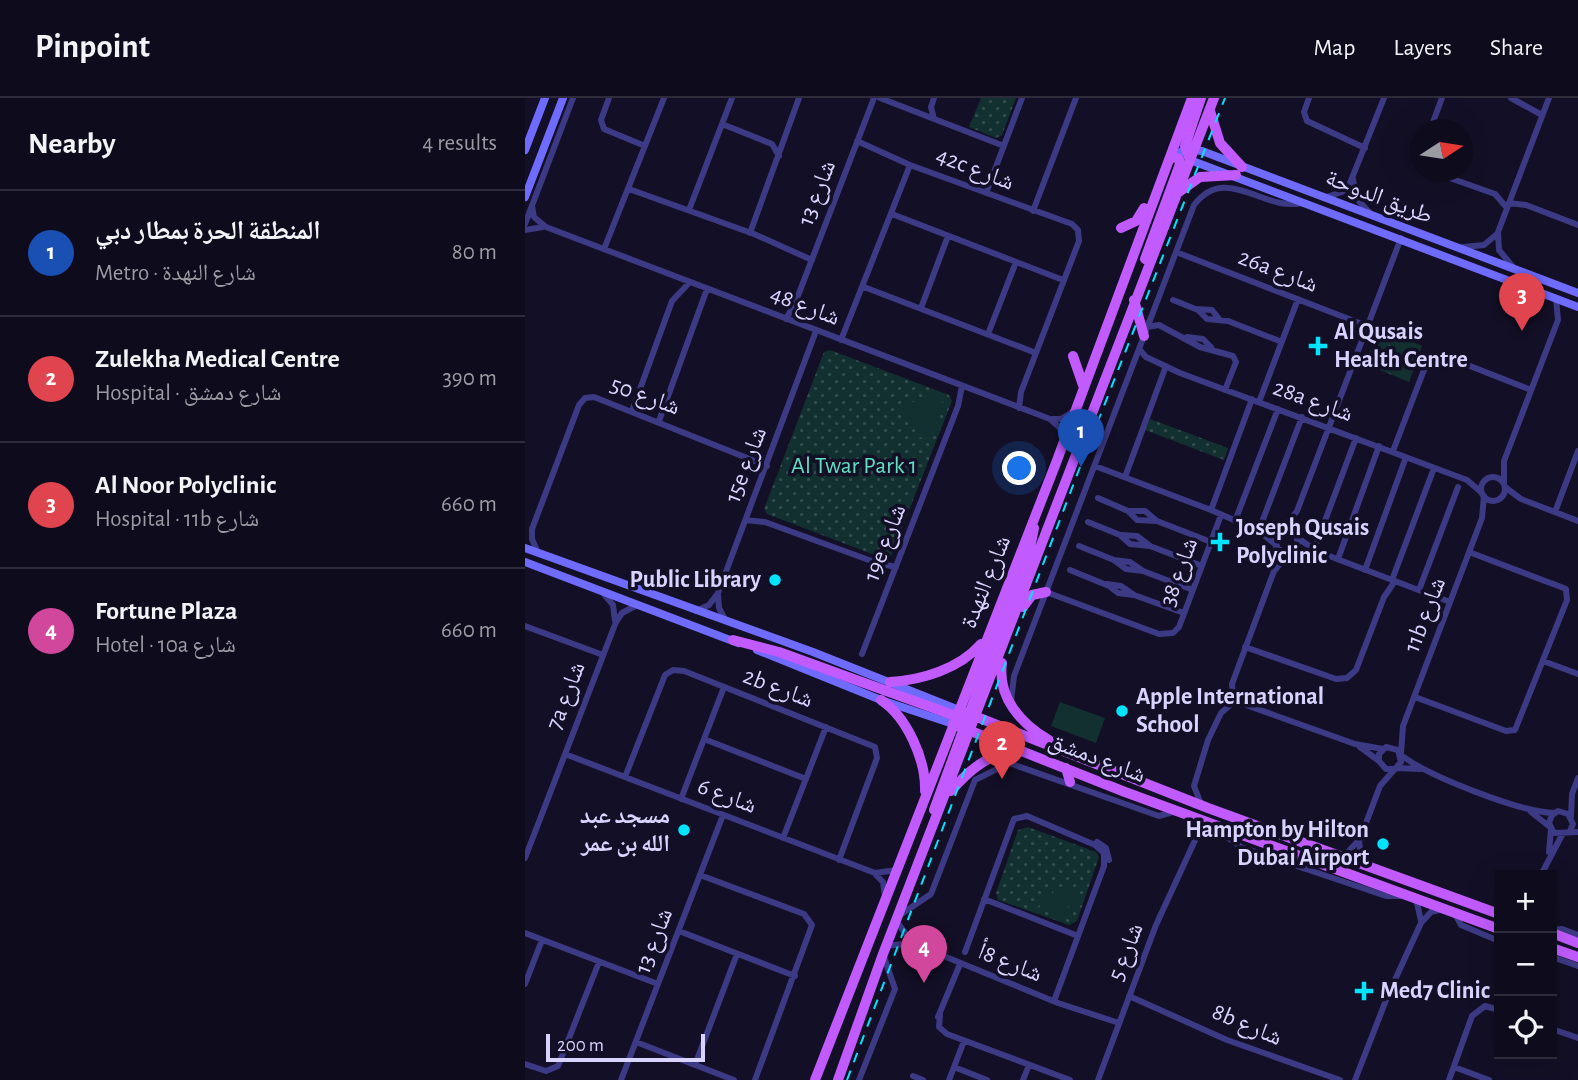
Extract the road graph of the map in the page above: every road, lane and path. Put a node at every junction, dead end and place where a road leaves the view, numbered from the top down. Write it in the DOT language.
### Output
graph roads {
  1 [pos="545,98"];
  2 [pos="563,98"];
  3 [pos="573,98"];
  4 [pos="609,98"];
  5 [pos="664,98"];
  6 [pos="732,98"];
  7 [pos="874,98"];
  8 [pos="880,98"];
  9 [pos="934,98"];
  10 [pos="1023,98"];
  11 [pos="1076,98"];
  12 [pos="1192,98"];
  13 [pos="1201,98"];
  14 [pos="1309,98"];
  15 [pos="1384,98"];
  16 [pos="1442,98"];
  17 [pos="1511,98"];
  18 [pos="1549,98"];
  19 [pos="799,100"];
  20 [pos="1212,103"];
  21 [pos="1526,104"];
  22 [pos="1546,106"];
  23 [pos="1542,116"];
  24 [pos="934,119"];
  25 [pos="1434,119"];
  26 [pos="722,124"];
  27 [pos="1347,138"];
  28 [pos="1368,140"];
  29 [pos="856,144"];
  30 [pos="645,146"];
  31 [pos="1004,146"];
  32 [pos="1364,148"];
  33 [pos="1190,149"];
  34 [pos="525,150"];
  35 [pos="779,157"];
  36 [pos="1170,159"];
  37 [pos="1190,160"];
  38 [pos="910,165"];
  39 [pos="1239,171"];
  40 [pos="1353,177"];
  41 [pos="1461,182"];
  42 [pos="630,187"];
  43 [pos="986,193"];
  44 [pos="1177,195"];
  45 [pos="525,197"];
  46 [pos="1325,198"];
  47 [pos="1152,202"];
  48 [pos="1304,202"];
  49 [pos="1509,202"];
  50 [pos="531,206"];
  51 [pos="689,210"];
  52 [pos="1033,211"];
  53 [pos="892,214"];
  54 [pos="1372,215"];
  55 [pos="525,224"];
  56 [pos="1578,225"];
  57 [pos="546,227"];
  58 [pos="1121,228"];
  59 [pos="525,230"];
  60 [pos="1498,232"];
  61 [pos="750,233"];
  62 [pos="948,236"];
  63 [pos="1401,239"];
  64 [pos="1453,247"];
  65 [pos="606,250"];
  66 [pos="1176,252"];
  67 [pos="813,257"];
  68 [pos="1016,262"];
  69 [pos="1516,270"];
  70 [pos="1063,280"];
  71 [pos="689,283"];
  72 [pos="864,287"];
  73 [pos="709,290"];
  74 [pos="1578,293"];
  75 [pos="1136,297"];
  76 [pos="1299,299"];
  77 [pos="1556,299"];
  78 [pos="1173,300"];
  79 [pos="1577,306"];
  80 [pos="921,308"];
  81 [pos="789,320"];
  82 [pos="1557,320"];
  83 [pos="1367,326"];
  84 [pos="819,332"];
  85 [pos="1145,332"];
  86 [pos="988,334"];
  87 [pos="844,341"];
  88 [pos="1282,342"];
  89 [pos="1139,349"];
  90 [pos="1035,353"];
  91 [pos="1073,356"];
  92 [pos="1146,358"];
  93 [pos="1136,359"];
  94 [pos="1166,366"];
  95 [pos="1083,385"];
  96 [pos="965,388"];
  97 [pos="1225,390"];
  98 [pos="1531,390"];
  99 [pos="1021,393"];
  100 [pos="1255,400"];
  101 [pos="1010,404"];
  102 [pos="1019,408"];
  103 [pos="1075,409"];
  104 [pos="1278,409"];
  105 [pos="632,411"];
  106 [pos="1302,417"];
  107 [pos="1050,419"];
  108 [pos="660,421"];
  109 [pos="1327,427"];
  110 [pos="1356,438"];
  111 [pos="1063,443"];
  112 [pos="1379,446"];
  113 [pos="1393,451"];
  114 [pos="1578,451"];
  115 [pos="1406,457"];
  116 [pos="1504,461"];
  117 [pos="768,463"];
  118 [pos="1095,466"];
  119 [pos="1434,468"];
  120 [pos="1125,477"];
  121 [pos="1489,479"];
  122 [pos="1467,480"];
  123 [pos="1504,485"];
  124 [pos="1458,487"];
  125 [pos="1483,495"];
  126 [pos="1098,498"];
  127 [pos="1521,499"];
  128 [pos="1497,501"];
  129 [pos="1211,510"];
  130 [pos="1297,511"];
  131 [pos="1555,512"];
  132 [pos="1221,515"];
  133 [pos="748,516"];
  134 [pos="1482,518"];
  135 [pos="1034,520"];
  136 [pos="1235,521"];
  137 [pos="1088,522"];
  138 [pos="1262,522"];
  139 [pos="1578,522"];
  140 [pos="532,528"];
  141 [pos="1253,528"];
  142 [pos="1281,531"];
  143 [pos="525,536"];
  144 [pos="1297,536"];
  145 [pos="1211,541"];
  146 [pos="1317,542"];
  147 [pos="1275,545"];
  148 [pos="1079,546"];
  149 [pos="525,548"];
  150 [pos="1316,551"];
  151 [pos="1291,552"];
  152 [pos="1469,552"];
  153 [pos="538,553"];
  154 [pos="1338,559"];
  155 [pos="525,562"];
  156 [pos="1202,566"];
  157 [pos="895,570"];
  158 [pos="1070,570"];
  159 [pos="1365,570"];
  160 [pos="1275,571"];
  161 [pos="1391,580"];
  162 [pos="1193,590"];
  163 [pos="1419,590"];
  164 [pos="603,592"];
  165 [pos="1047,592"];
  166 [pos="718,593"];
  167 [pos="1450,602"];
  168 [pos="637,605"];
  169 [pos="694,611"];
  170 [pos="1184,614"];
  171 [pos="1015,619"];
  172 [pos="726,622"];
  173 [pos="525,626"];
  174 [pos="614,627"];
  175 [pos="988,635"];
  176 [pos="733,640"];
  177 [pos="1246,644"];
  178 [pos="1005,645"];
  179 [pos="862,654"];
  180 [pos="603,655"];
  181 [pos="1543,660"];
  182 [pos="1578,674"];
  183 [pos="890,682"];
  184 [pos="724,687"];
  185 [pos="1234,696"];
  186 [pos="1415,697"];
  187 [pos="881,700"];
  188 [pos="1011,703"];
  189 [pos="965,720"];
  190 [pos="1403,726"];
  191 [pos="826,727"];
  192 [pos="704,739"];
  193 [pos="1355,744"];
  194 [pos="1386,748"];
  195 [pos="1020,750"];
  196 [pos="1063,751"];
  197 [pos="565,754"];
  198 [pos="1401,754"];
  199 [pos="1380,762"];
  200 [pos="1066,768"];
  201 [pos="1396,768"];
  202 [pos="1422,769"];
  203 [pos="625,777"];
  204 [pos="1578,778"];
  205 [pos="806,779"];
  206 [pos="1070,782"];
  207 [pos="1380,786"];
  208 [pos="1572,794"];
  209 [pos="946,796"];
  210 [pos="681,799"];
  211 [pos="924,799"];
  212 [pos="1202,805"];
  213 [pos="1526,809"];
  214 [pos="1176,811"];
  215 [pos="1556,812"];
  216 [pos="723,815"];
  217 [pos="1189,815"];
  218 [pos="1571,816"];
  219 [pos="1219,826"];
  220 [pos="1550,828"];
  221 [pos="1572,830"];
  222 [pos="783,838"];
  223 [pos="1195,839"];
  224 [pos="1360,839"];
  225 [pos="528,840"];
  226 [pos="1342,857"];
  227 [pos="1548,857"];
  228 [pos="525,858"];
  229 [pos="839,860"];
  230 [pos="1362,865"];
  231 [pos="897,870"];
  232 [pos="1543,870"];
  233 [pos="875,873"];
  234 [pos="700,875"];
  235 [pos="1412,896"];
  236 [pos="885,898"];
  237 [pos="985,900"];
  238 [pos="1450,911"];
  239 [pos="1494,912"];
  240 [pos="898,915"];
  241 [pos="1421,923"];
  242 [pos="1494,927"];
  243 [pos="1557,930"];
  244 [pos="679,931"];
  245 [pos="525,933"];
  246 [pos="1556,933"];
  247 [pos="1578,934"];
  248 [pos="1078,936"];
  249 [pos="1494,939"];
  250 [pos="542,940"];
  251 [pos="912,943"];
  252 [pos="1578,943"];
  253 [pos="885,950"];
  254 [pos="1557,950"];
  255 [pos="965,952"];
  256 [pos="737,954"];
  257 [pos="1575,956"];
  258 [pos="1557,958"];
  259 [pos="1557,958"];
  260 [pos="599,962"];
  261 [pos="960,964"];
  262 [pos="1578,966"];
  263 [pos="795,976"];
  264 [pos="525,984"];
  265 [pos="658,985"];
  266 [pos="1128,1000"];
  267 [pos="1054,1001"];
  268 [pos="1494,1009"];
  269 [pos="1118,1027"];
  270 [pos="1557,1031"];
  271 [pos="1578,1038"];
  272 [pos="964,1041"];
  273 [pos="636,1042"];
  274 [pos="525,1064"];
  275 [pos="695,1065"];
  276 [pos="1029,1065"];
  277 [pos="954,1067"];
  278 [pos="1454,1067"];
  279 [pos="913,1076"];
  280 [pos="1331,1079"];
  281 [pos="621,1080"];
  282 [pos="734,1080"];
  283 [pos="755,1080"];
  284 [pos="815,1080"];
  285 [pos="838,1080"];
  286 [pos="859,1080"];
  287 [pos="923,1080"];
  288 [pos="949,1080"];
  289 [pos="987,1080"];
  290 [pos="1023,1080"];
  291 [pos="1070,1080"];
  292 [pos="1098,1080"];
  293 [pos="1340,1080"];
  294 [pos="1355,1080"];
  295 [pos="1449,1080"];
  296 [pos="1489,1080"];
  1 -- 34 [label="main road"];
  2 -- 45 [label="main road"];
  3 -- 50 [label="street"];
  4 -- 30 [label="street"];
  5 -- 30 [label="street"];
  6 -- 26 [label="street"];
  7 -- 29 [label="street, شارع 13"];
  8 -- 24 [label="street"];
  9 -- 24 [label="street"];
  10 -- 31 [label="street"];
  11 -- 52 [label="street"];
  12 -- 36 [label="main road, شارع النهدة"];
  13 -- 33 [label="main road"];
  14 -- 27 [label="street"];
  15 -- 28 [label="street"];
  16 -- 25 [label="street"];
  17 -- 21 [label="street"];
  18 -- 22 [label="street"];
  19 -- 35 [label="street"];
  20 -- 33 [label="main road"];
  20 -- 39 [label="main road"];
  21 -- 22 [label="street"];
  21 -- 23 [label="street"];
  22 -- 23 [label="street"];
  23 -- 49 [label="street"];
  24 -- 31 [label="street"];
  26 -- 35 [label="street"];
  26 -- 51 [label="street"];
  27 -- 28 [label="street"];
  27 -- 32 [label="street"];
  28 -- 32 [label="street"];
  29 -- 38 [label="street, 42c شارع"];
  29 -- 67 [label="street, شارع 13"];
  30 -- 42 [label="street"];
  31 -- 43 [label="street"];
  32 -- 40 [label="street"];
  33 -- 36 [label="main road"];
  33 -- 37 [label="main road"];
  33 -- 39 [label="main road, طريق الدوحة"];
  35 -- 61 [label="street"];
  36 -- 47 [label="main road, شارع النهدة"];
  36 -- 75 [label="main road"];
  37 -- 39 [label="main road, طريق الدوحة"];
  37 -- 44 [label="main road, شارع النهدة"];
  38 -- 43 [label="street, 42c شارع"];
  38 -- 53 [label="street"];
  39 -- 44 [label="main road"];
  39 -- 46 [label="main road, طريق الدوحة"];
  39 -- 48 [label="main road, طريق الدوحة"];
  40 -- 46 [label="street"];
  40 -- 54 [label="street"];
  41 -- 49 [label="street"];
  42 -- 51 [label="street"];
  42 -- 65 [label="street"];
  43 -- 52 [label="street, 42c شارع"];
  44 -- 75 [label="main road, شارع النهدة"];
  46 -- 54 [label="main road, طريق الدوحة"];
  47 -- 58 [label="main road"];
  47 -- 95 [label="main road, شارع النهدة"];
  48 -- 63 [label="main road, طريق الدوحة"];
  48 -- 66 [label="street"];
  49 -- 56 [label="street"];
  49 -- 60 [label="street"];
  50 -- 55 [label="street"];
  50 -- 57 [label="street"];
  51 -- 61 [label="street"];
  52 -- 70 [label="street, 42c شارع"];
  53 -- 62 [label="street"];
  53 -- 72 [label="street"];
  54 -- 64 [label="main road, طريق الدوحة"];
  57 -- 59 [label="street, شارع 48"];
  57 -- 65 [label="street, شارع 48"];
  60 -- 64 [label="street"];
  60 -- 69 [label="street"];
  61 -- 67 [label="street"];
  62 -- 68 [label="street"];
  62 -- 80 [label="street"];
  63 -- 64 [label="main road"];
  63 -- 77 [label="main road, طريق الدوحة"];
  63 -- 83 [label="street"];
  64 -- 69 [label="main road, طريق الدوحة"];
  65 -- 71 [label="street, شارع 48"];
  66 -- 76 [label="street, 26a شارع"];
  66 -- 85 [label="street"];
  67 -- 81 [label="street, شارع 13"];
  68 -- 70 [label="street"];
  68 -- 86 [label="street"];
  69 -- 74 [label="main road, طريق الدوحة"];
  70 -- 90 [label="street"];
  71 -- 73 [label="street, شارع 48"];
  71 -- 105 [label="street"];
  72 -- 80 [label="street"];
  72 -- 87 [label="street"];
  73 -- 81 [label="street, شارع 48"];
  73 -- 108 [label="street"];
  75 -- 85 [label="main road"];
  75 -- 171 [label="main road, شارع النهدة"];
  76 -- 83 [label="street, 26a شارع"];
  76 -- 88 [label="street"];
  77 -- 79 [label="main road, طريق الدوحة"];
  77 -- 82 [label="street"];
  78 -- 88 [label="street"];
  79 -- 82 [label="street"];
  80 -- 86 [label="street"];
  81 -- 84 [label="street, شارع 48"];
  82 -- 98 [label="street"];
  83 -- 109 [label="street"];
  84 -- 87 [label="street, شارع 48"];
  84 -- 117 [label="street, 15e شارع"];
  85 -- 89 [label="street"];
  85 -- 97 [label="street"];
  86 -- 90 [label="street"];
  87 -- 96 [label="street, شارع 48"];
  88 -- 100 [label="street"];
  89 -- 92 [label="street"];
  89 -- 93 [label="street"];
  90 -- 99 [label="street"];
  91 -- 95 [label="main road"];
  92 -- 93 [label="street, 28a شارع"];
  92 -- 94 [label="street, 28a شارع"];
  93 -- 118 [label="street"];
  94 -- 97 [label="street, 28a شارع"];
  94 -- 120 [label="street"];
  95 -- 103 [label="main road, شارع النهدة"];
  96 -- 101 [label="street, شارع 48"];
  96 -- 157 [label="street, 19e شارع"];
  97 -- 100 [label="street, 28a شارع"];
  98 -- 113 [label="street"];
  98 -- 116 [label="street"];
  99 -- 101 [label="street"];
  99 -- 102 [label="street"];
  100 -- 104 [label="street, 28a شارع"];
  100 -- 129 [label="street"];
  101 -- 102 [label="street, شارع 48"];
  102 -- 107 [label="street, شارع 48"];
  103 -- 107 [label="street"];
  103 -- 111 [label="main road, شارع النهدة"];
  104 -- 106 [label="street, 28a شارع"];
  104 -- 136 [label="street"];
  105 -- 108 [label="street, شارع 50"];
  105 -- 140 [label="street, شارع 50"];
  106 -- 109 [label="street, 28a شارع"];
  106 -- 138 [label="street"];
  107 -- 111 [label="street"];
  108 -- 117 [label="street, شارع 50"];
  109 -- 110 [label="street, 28a شارع"];
  109 -- 130 [label="street"];
  110 -- 112 [label="street, 28a شارع"];
  110 -- 146 [label="street"];
  111 -- 135 [label="main road, شارع النهدة"];
  112 -- 113 [label="street, 28a شارع"];
  112 -- 154 [label="street"];
  113 -- 115 [label="street, 28a شارع"];
  114 -- 131 [label="street"];
  115 -- 119 [label="street, 28a شارع"];
  115 -- 159 [label="street"];
  116 -- 121 [label="street"];
  116 -- 123 [label="street"];
  117 -- 133 [label="street, 15e شارع"];
  118 -- 120 [label="street"];
  118 -- 165 [label="street"];
  119 -- 122 [label="street, 28a شارع"];
  119 -- 161 [label="street"];
  120 -- 129 [label="street"];
  121 -- 122 [label="street, 28a شارع"];
  121 -- 123 [label="street"];
  121 -- 125 [label="street, 11b شارع"];
  122 -- 125 [label="street, 28a شارع"];
  123 -- 127 [label="street"];
  123 -- 128 [label="street, 11b شارع"];
  124 -- 163 [label="street"];
  125 -- 128 [label="street, 28a شارع"];
  125 -- 134 [label="street, 11b شارع"];
  126 -- 145 [label="street"];
  127 -- 128 [label="street"];
  127 -- 131 [label="street"];
  128 -- 134 [label="street, 11b شارع"];
  129 -- 132 [label="street"];
  130 -- 142 [label="street"];
  130 -- 144 [label="street"];
  131 -- 139 [label="street"];
  132 -- 136 [label="street"];
  132 -- 145 [label="street, شارع 38"];
  133 -- 157 [label="street"];
  133 -- 166 [label="street, 15e شارع"];
  134 -- 152 [label="street, 11b شارع"];
  135 -- 175 [label="main road, شارع النهدة"];
  135 -- 189 [label="main road"];
  136 -- 141 [label="street"];
  137 -- 156 [label="street"];
  140 -- 143 [label="street, شارع 50"];
  140 -- 153 [label="street"];
  141 -- 142 [label="street"];
  141 -- 147 [label="street"];
  142 -- 144 [label="street"];
  142 -- 147 [label="street"];
  144 -- 150 [label="street"];
  144 -- 151 [label="street"];
  145 -- 156 [label="street, شارع 38"];
  147 -- 151 [label="street"];
  147 -- 160 [label="street"];
  148 -- 162 [label="street"];
  149 -- 153 [label="main road, شارع دمشق"];
  150 -- 151 [label="street"];
  150 -- 154 [label="street"];
  151 -- 160 [label="street"];
  152 -- 167 [label="street, 11b شارع"];
  152 -- 181 [label="street"];
  153 -- 169 [label="main road, شارع دمشق"];
  154 -- 159 [label="street"];
  155 -- 164 [label="main road, شارع دمشق"];
  156 -- 162 [label="street, شارع 38"];
  157 -- 179 [label="street, 19e شارع"];
  158 -- 170 [label="street"];
  159 -- 161 [label="street"];
  160 -- 177 [label="street"];
  161 -- 163 [label="street"];
  161 -- 177 [label="street"];
  162 -- 170 [label="street, شارع 38"];
  163 -- 167 [label="street"];
  164 -- 168 [label="main road, شارع دمشق"];
  164 -- 174 [label="street"];
  165 -- 170 [label="street, شارع 38"];
  165 -- 171 [label="main road"];
  165 -- 188 [label="street"];
  166 -- 169 [label="street"];
  166 -- 172 [label="street"];
  167 -- 186 [label="street, 11b شارع"];
  168 -- 174 [label="street, 7a شارع"];
  168 -- 176 [label="main road, شارع دمشق"];
  169 -- 172 [label="main road, شارع دمشق"];
  171 -- 178 [label="main road, شارع النهدة"];
  172 -- 183 [label="main road, شارع دمشق"];
  173 -- 180 [label="street"];
  174 -- 180 [label="street, 7a شارع"];
  175 -- 183 [label="main road"];
  175 -- 189 [label="main road, شارع النهدة"];
  176 -- 187 [label="main road, شارع دمشق"];
  176 -- 189 [label="main road"];
  177 -- 185 [label="street"];
  178 -- 188 [label="main road"];
  178 -- 189 [label="main road, شارع النهدة"];
  180 -- 197 [label="street, 7a شارع"];
  181 -- 182 [label="street"];
  181 -- 186 [label="street"];
  183 -- 189 [label="main road, شارع دمشق"];
  184 -- 191 [label="street, 2b شارع"];
  184 -- 192 [label="street"];
  184 -- 203 [label="street, 2b شارع"];
  185 -- 193 [label="street"];
  185 -- 212 [label="street"];
  186 -- 190 [label="street, 11b شارع"];
  187 -- 189 [label="main road, شارع دمشق"];
  187 -- 211 [label="main road"];
  188 -- 196 [label="main road"];
  189 -- 195 [label="main road, شارع دمشق"];
  189 -- 196 [label="main road, شارع دمشق"];
  189 -- 209 [label="main road, شارع النهدة"];
  189 -- 211 [label="main road, شارع النهدة"];
  189 -- 240 [label="main road"];
  190 -- 194 [label="street, 11b شارع"];
  190 -- 198 [label="street, 11b شارع"];
  191 -- 205 [label="street"];
  191 -- 229 [label="street, 2b شارع"];
  192 -- 205 [label="street"];
  192 -- 210 [label="street"];
  193 -- 194 [label="street"];
  193 -- 199 [label="street"];
  194 -- 198 [label="street"];
  194 -- 199 [label="street, 11b شارع"];
  195 -- 200 [label="main road, شارع دمشق"];
  195 -- 209 [label="main road"];
  196 -- 212 [label="main road, شارع دمشق"];
  197 -- 203 [label="street, شارع 6"];
  197 -- 225 [label="street, 7a شارع"];
  198 -- 201 [label="street, 11b شارع"];
  198 -- 202 [label="street"];
  199 -- 201 [label="street"];
  199 -- 207 [label="street"];
  200 -- 206 [label="main road"];
  200 -- 214 [label="main road, شارع دمشق"];
  201 -- 202 [label="street"];
  201 -- 207 [label="street"];
  202 -- 213 [label="street"];
  203 -- 210 [label="street, شارع 6"];
  204 -- 208 [label="street"];
  205 -- 222 [label="street"];
  206 -- 214 [label="street"];
  206 -- 240 [label="street"];
  207 -- 224 [label="street"];
  208 -- 215 [label="street"];
  208 -- 218 [label="street"];
  209 -- 240 [label="main road, شارع النهدة"];
  210 -- 216 [label="street, شارع 6"];
  211 -- 231 [label="main road, شارع النهدة"];
  212 -- 226 [label="main road, شارع دمشق"];
  213 -- 215 [label="street"];
  213 -- 220 [label="street"];
  214 -- 217 [label="main road, شارع دمشق"];
  215 -- 218 [label="street"];
  215 -- 220 [label="street"];
  216 -- 222 [label="street, شارع 6"];
  216 -- 234 [label="street, شارع 13"];
  217 -- 219 [label="main road, شارع دمشق"];
  217 -- 223 [label="street"];
  218 -- 221 [label="street"];
  219 -- 223 [label="street"];
  219 -- 235 [label="main road, شارع دمشق"];
  220 -- 221 [label="street"];
  220 -- 227 [label="street"];
  221 -- 227 [label="street"];
  222 -- 229 [label="street, شارع 6"];
  223 -- 266 [label="street, شارع 5"];
  224 -- 226 [label="street"];
  224 -- 230 [label="street"];
  225 -- 228 [label="street, 7a شارع"];
  226 -- 230 [label="main road, شارع دمشق"];
  227 -- 232 [label="street"];
  229 -- 233 [label="street, شارع 6"];
  230 -- 239 [label="main road, شارع دمشق"];
  231 -- 233 [label="street, شارع 6"];
  231 -- 236 [label="main road, شارع النهدة"];
  233 -- 236 [label="street"];
  234 -- 244 [label="street, شارع 13"];
  234 -- 263 [label="street"];
  235 -- 238 [label="main road, شارع دمشق"];
  235 -- 241 [label="street"];
  236 -- 284 [label="main road, شارع النهدة"];
  237 -- 248 [label="street"];
  237 -- 248 [label="street"];
  237 -- 255 [label="street"];
  238 -- 241 [label="street"];
  238 -- 242 [label="main road, شارع دمشق"];
  238 -- 249 [label="street"];
  240 -- 251 [label="street"];
  240 -- 253 [label="main road, شارع النهدة"];
  241 -- 294 [label="street"];
  243 -- 247 [label="street"];
  244 -- 256 [label="street"];
  244 -- 265 [label="street, شارع 13"];
  245 -- 250 [label="street"];
  246 -- 252 [label="main road"];
  248 -- 267 [label="street"];
  250 -- 260 [label="street"];
  250 -- 264 [label="street"];
  251 -- 253 [label="street"];
  251 -- 261 [label="street, شارع 8أ"];
  253 -- 285 [label="main road, شارع النهدة"];
  253 -- 286 [label="street"];
  254 -- 257 [label="main road"];
  256 -- 263 [label="street"];
  256 -- 275 [label="street"];
  257 -- 258 [label="main road"];
  259 -- 262 [label="street"];
  260 -- 265 [label="street"];
  260 -- 274 [label="street"];
  261 -- 267 [label="street, شارع 8أ"];
  261 -- 272 [label="street"];
  263 -- 283 [label="street"];
  265 -- 273 [label="street, شارع 13"];
  266 -- 269 [label="street, شارع 5"];
  266 -- 280 [label="street, 8b شارع"];
  267 -- 269 [label="street, شارع 8أ"];
  268 -- 278 [label="street"];
  269 -- 292 [label="street, شارع 5"];
  270 -- 271 [label="street"];
  272 -- 276 [label="street"];
  272 -- 277 [label="street"];
  273 -- 275 [label="street"];
  273 -- 281 [label="street, شارع 13"];
  275 -- 282 [label="street"];
  276 -- 290 [label="street"];
  276 -- 291 [label="street"];
  277 -- 288 [label="street"];
  277 -- 289 [label="street"];
  278 -- 295 [label="street"];
  278 -- 296 [label="street"];
  279 -- 287 [label="street"];
  280 -- 293 [label="street, 8b شارع"];
}
